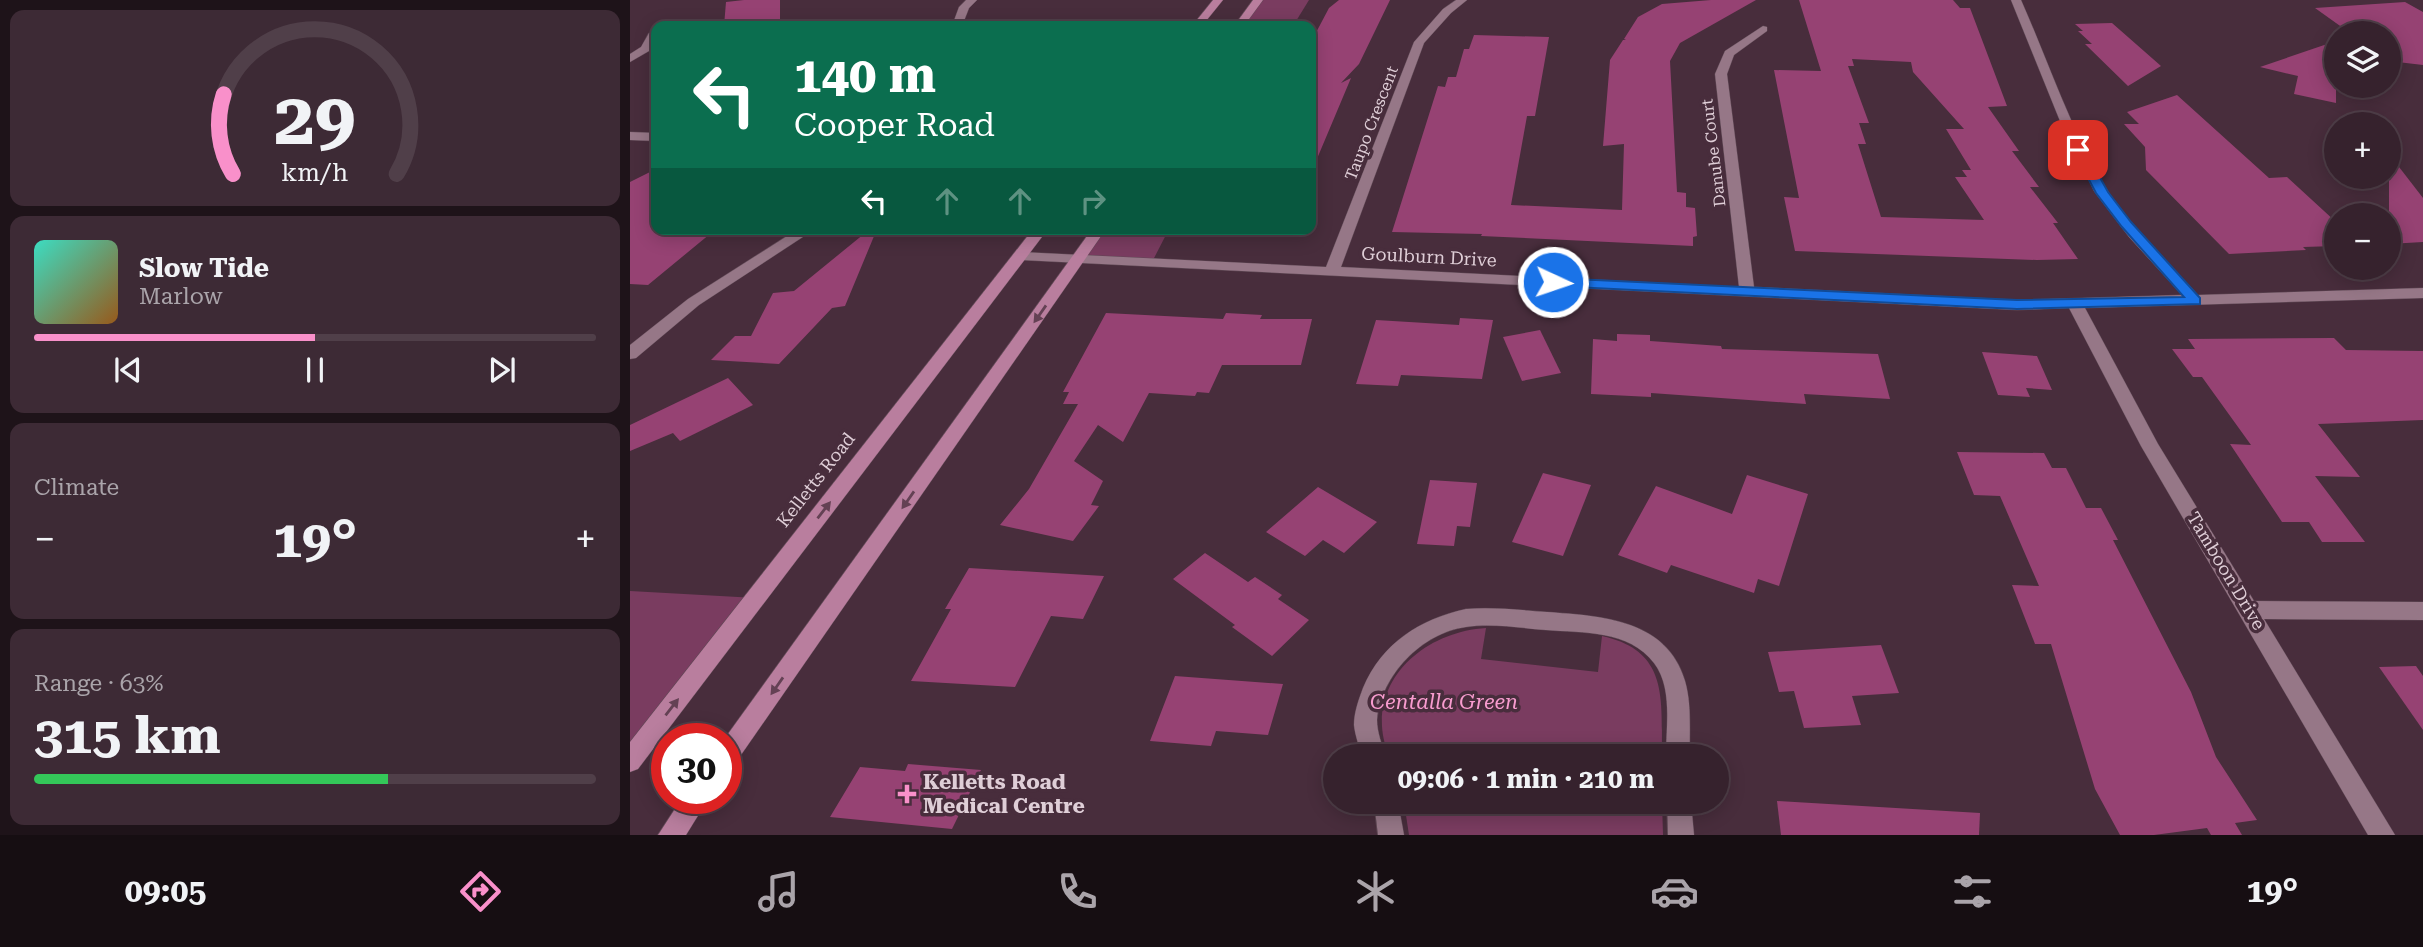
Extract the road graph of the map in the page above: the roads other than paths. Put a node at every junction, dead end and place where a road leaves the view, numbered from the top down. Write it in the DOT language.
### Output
graph roads {
  1 [pos="972,0"];
  2 [pos="1218,0"];
  3 [pos="1258,0"];
  4 [pos="1462,0"];
  5 [pos="2016,0"];
  6 [pos="959,21"];
  7 [pos="1202,21"];
  8 [pos="1243,21"];
  9 [pos="1763,29"];
  10 [pos="651,38"];
  11 [pos="630,59"];
  12 [pos="630,136"];
  13 [pos="651,137"];
  14 [pos="798,235"];
  15 [pos="1037,235"];
  16 [pos="1095,235"];
  17 [pos="1021,256"];
  18 [pos="1079,259"];
  19 [pos="1332,271"];
  20 [pos="1748,292"];
  21 [pos="2423,293"];
  22 [pos="2195,301"];
  23 [pos="2075,304"];
  24 [pos="630,354"];
  25 [pos="2250,610"];
  26 [pos="2423,611"];
  27 [pos="742,734"];
  28 [pos="1371,744"];
  29 [pos="1677,744"];
  30 [pos="630,761"];
  31 [pos="686,814"];
  32 [pos="1387,814"];
  33 [pos="1680,814"];
  34 [pos="671,835"];
  35 [pos="1391,835"];
  36 [pos="1681,835"];
  37 [pos="2382,835"];
  1 -- 6 [label="street"];
  2 -- 7 [label="main road"];
  3 -- 8 [label="main road"];
  4 -- 19 [label="street, Taupo Crescent"];
  5 -- 22 [label="street"];
  9 -- 20 [label="street, Danube Court"];
  10 -- 11 [label="street"];
  12 -- 13 [label="street"];
  14 -- 24 [label="street"];
  15 -- 17 [label="main road, Kelletts Road"];
  16 -- 18 [label="main road"];
  17 -- 18 [label="street, Goulburn Drive"];
  30 -- 17 [label="main road, Kelletts Road, one-way"];
  18 -- 19 [label="street, Goulburn Drive"];
  18 -- 27 [label="main road, one-way"];
  19 -- 20 [label="street, Goulburn Drive"];
  20 -- 23 [label="street, Goulburn Drive"];
  21 -- 22 [label="street, Goulburn Drive"];
  22 -- 23 [label="street, Goulburn Drive"];
  23 -- 25 [label="street, Tamboon Drive"];
  25 -- 26 [label="street"];
  25 -- 37 [label="street, Tamboon Drive"];
  28 -- 29 [label="street"];
  31 -- 34 [label="main road"];
  32 -- 35 [label="street"];
  33 -- 36 [label="street"];
}
